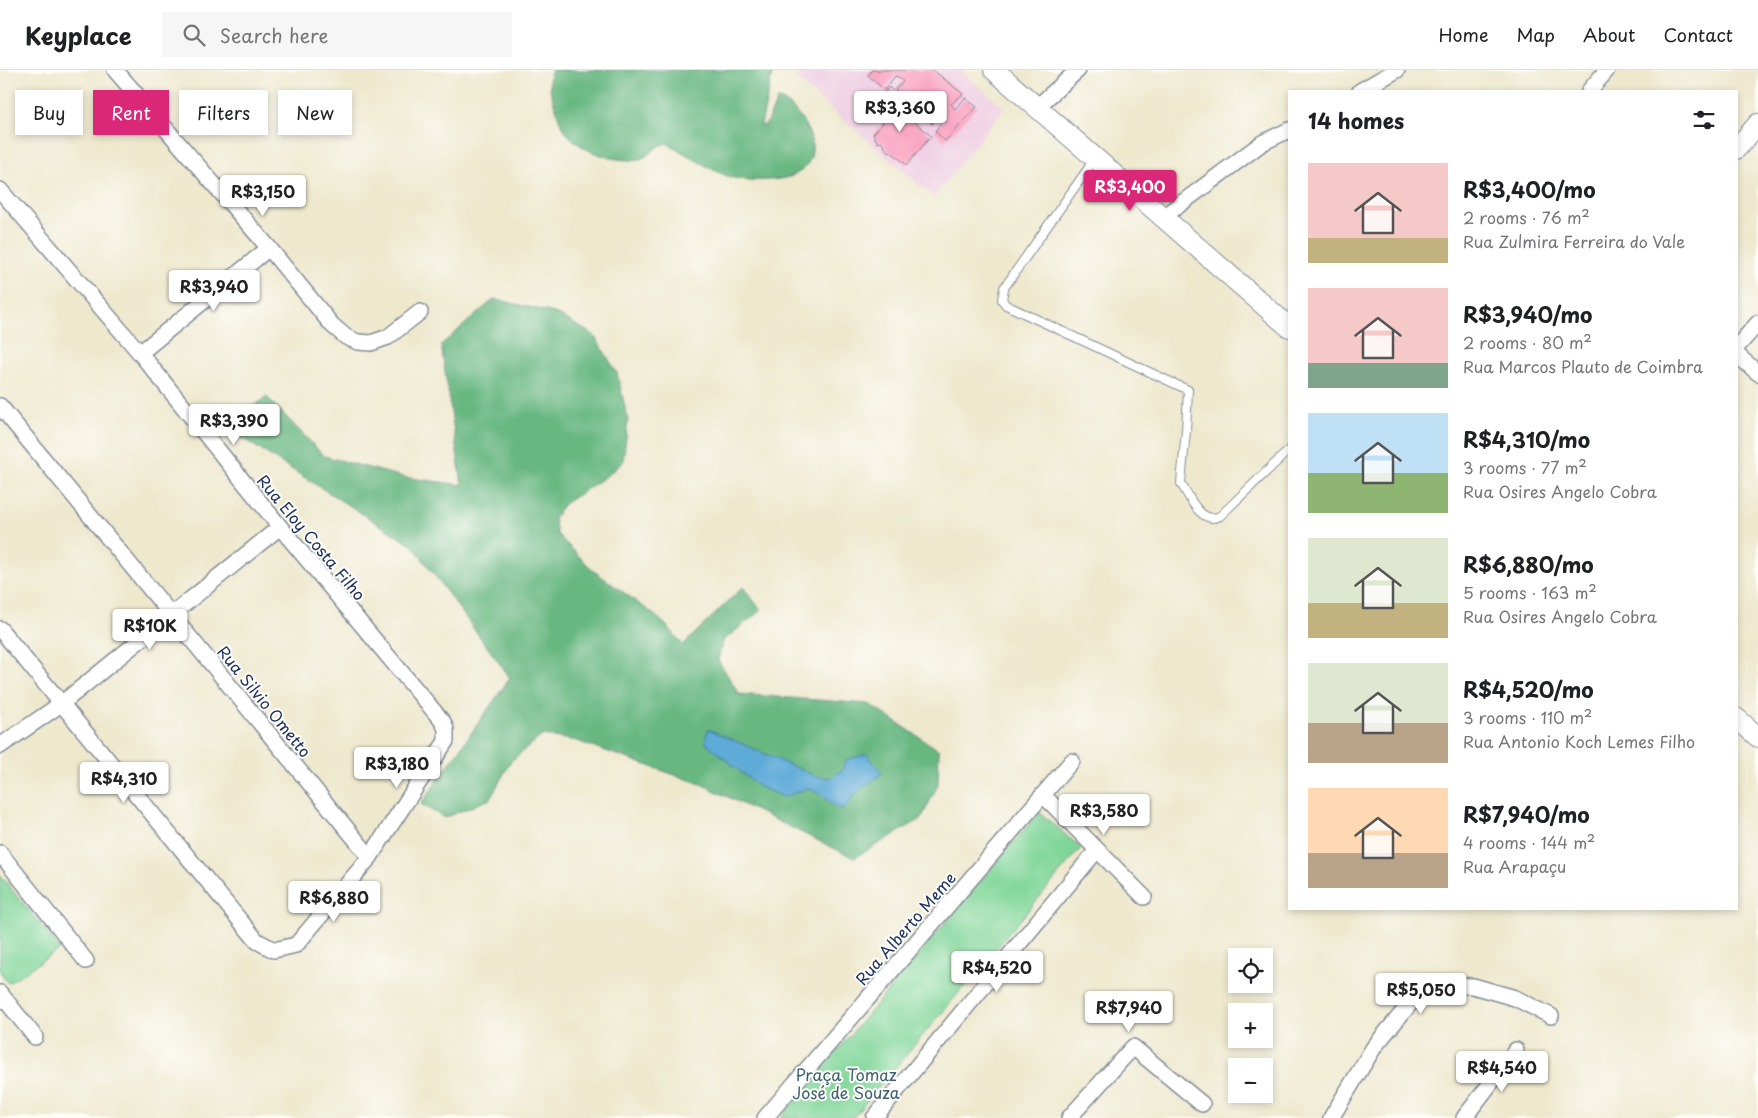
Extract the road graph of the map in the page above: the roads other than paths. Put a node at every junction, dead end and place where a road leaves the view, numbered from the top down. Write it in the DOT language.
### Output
graph roads {
  1 [pos="115,70"];
  2 [pos="994,70"];
  3 [pos="1078,70"];
  4 [pos="1397,70"];
  5 [pos="1607,70"];
  6 [pos="1367,88"];
  7 [pos="1590,90"];
  8 [pos="1036,108"];
  9 [pos="1758,124"];
  10 [pos="1288,130"];
  11 [pos="1738,147"];
  12 [pos="1095,158"];
  13 [pos="0,190"];
  14 [pos="1163,217"];
  15 [pos="270,248"];
  16 [pos="420,312"];
  17 [pos="1758,323"];
  18 [pos="1288,326"];
  19 [pos="1738,346"];
  20 [pos="140,353"];
  21 [pos="1738,356"];
  22 [pos="1758,373"];
  23 [pos="0,406"];
  24 [pos="1288,451"];
  25 [pos="280,528"];
  26 [pos="172,614"];
  27 [pos="0,629"];
  28 [pos="61,704"];
  29 [pos="1738,720"];
  30 [pos="1758,737"];
  31 [pos="0,746"];
  32 [pos="1072,761"];
  33 [pos="1043,795"];
  34 [pos="1097,850"];
  35 [pos="0,853"];
  36 [pos="370,857"];
  37 [pos="1144,897"];
  38 [pos="86,962"];
  39 [pos="0,993"];
  40 [pos="1552,1016"];
  41 [pos="35,1037"];
  42 [pos="1516,1050"];
  43 [pos="1202,1104"];
  44 [pos="765,1118"];
  45 [pos="874,1118"];
  46 [pos="1070,1118"];
  47 [pos="1332,1118"];
  48 [pos="1464,1118"];
  1 -- 15 [label="street"];
  2 -- 8 [label="street"];
  3 -- 8 [label="street"];
  4 -- 6 [label="street"];
  5 -- 7 [label="street"];
  8 -- 12 [label="street"];
  9 -- 11 [label="street"];
  10 -- 14 [label="street"];
  12 -- 14 [label="street"];
  12 -- 24 [label="lane"];
  13 -- 20 [label="street, Rua Eloy Costa Filho"];
  14 -- 18 [label="street"];
  15 -- 16 [label="street"];
  15 -- 20 [label="street"];
  17 -- 19 [label="street"];
  20 -- 25 [label="street, Rua Eloy Costa Filho"];
  21 -- 22 [label="street"];
  23 -- 26 [label="street, Rua Silvio Ometto"];
  25 -- 26 [label="street"];
  25 -- 36 [label="street, Rua Eloy Costa Filho"];
  26 -- 28 [label="street"];
  26 -- 36 [label="street, Rua Silvio Ometto"];
  27 -- 28 [label="street"];
  28 -- 31 [label="street"];
  28 -- 36 [label="street"];
  29 -- 30 [label="street"];
  32 -- 33 [label="street, Rua Alberto Meme"];
  33 -- 34 [label="street"];
  33 -- 44 [label="street, Rua Alberto Meme"];
  34 -- 37 [label="street"];
  34 -- 45 [label="street"];
  35 -- 38 [label="street"];
  39 -- 41 [label="street"];
  40 -- 47 [label="street"];
  42 -- 48 [label="street"];
  43 -- 46 [label="street"];
}
